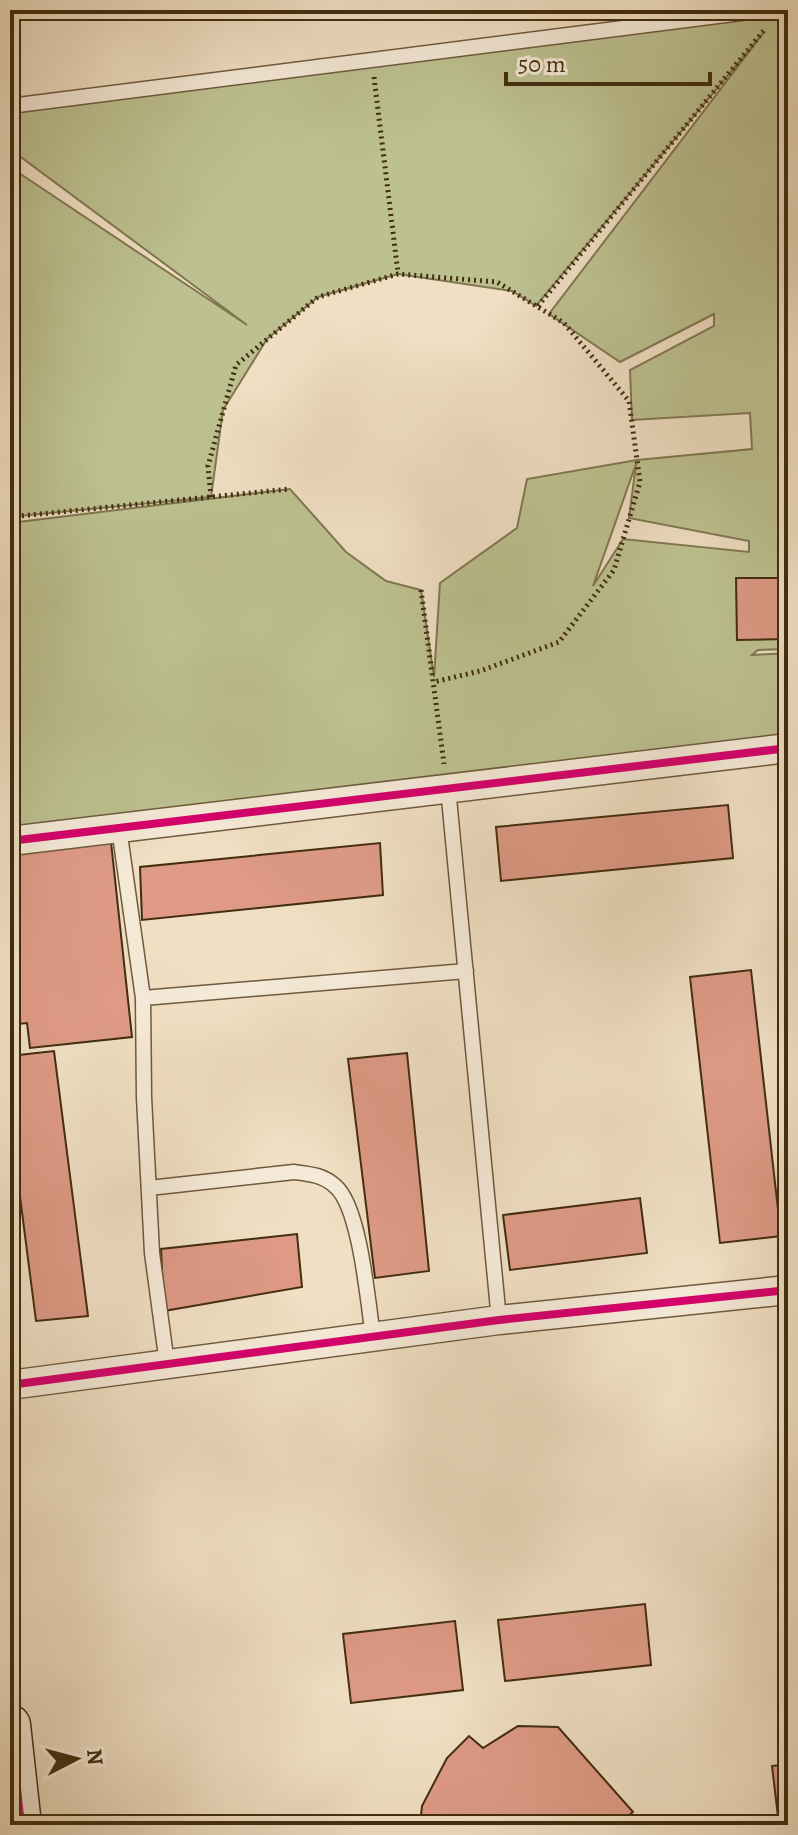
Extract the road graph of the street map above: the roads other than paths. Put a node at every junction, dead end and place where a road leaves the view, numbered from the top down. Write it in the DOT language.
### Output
graph roads {
  1 [pos="768,16"];
  2 [pos="10,106"];
  3 [pos="788,748"];
  4 [pos="448,788"];
  5 [pos="119,828"];
  6 [pos="10,841"];
  7 [pos="466,971"];
  8 [pos="143,998"];
  9 [pos="149,1188"];
  10 [pos="788,1290"];
  11 [pos="499,1320"];
  12 [pos="373,1337"];
  13 [pos="167,1364"];
  14 [pos="10,1385"];
  15 [pos="10,1725"];
  16 [pos="21,1825"];
  1 -- 2 [label="lane"];
  3 -- 4 [label="street"];
  4 -- 5 [label="street"];
  4 -- 7 [label="lane"];
  5 -- 6 [label="street"];
  5 -- 8 [label="lane"];
  7 -- 8 [label="lane"];
  7 -- 11 [label="lane"];
  8 -- 9 [label="lane"];
  9 -- 12 [label="lane"];
  9 -- 13 [label="lane"];
  10 -- 11 [label="street"];
  11 -- 12 [label="street"];
  12 -- 13 [label="street"];
  13 -- 14 [label="street"];
  15 -- 16 [label="street"];
}
